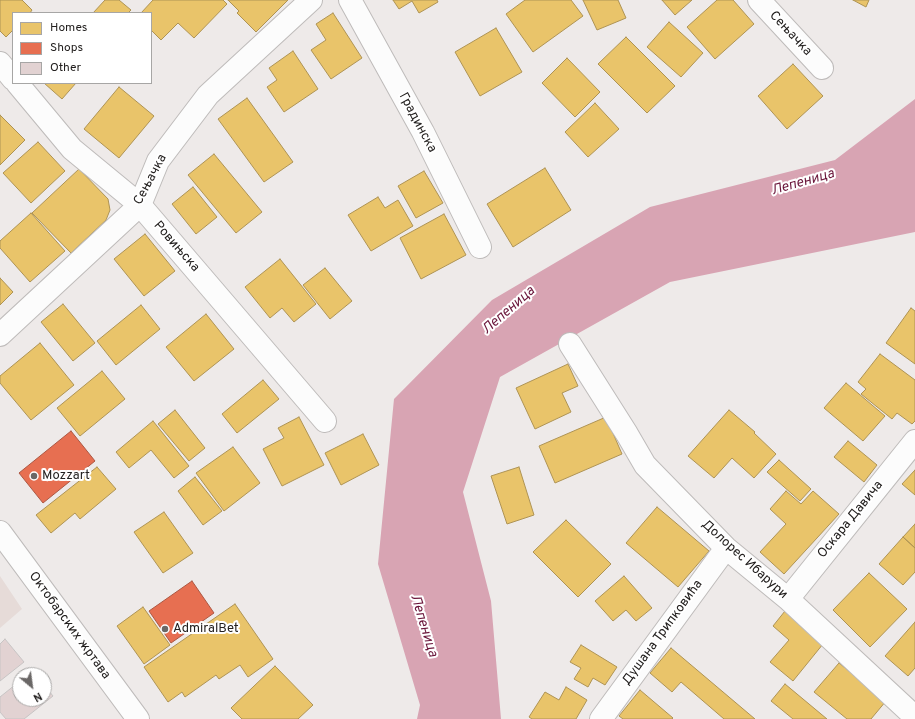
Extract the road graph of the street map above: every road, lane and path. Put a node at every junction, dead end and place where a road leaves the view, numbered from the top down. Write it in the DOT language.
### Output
graph roads {
  1 [pos="311,0"];
  2 [pos="350,0"];
  3 [pos="759,0"];
  4 [pos="0,63"];
  5 [pos="822,68"];
  6 [pos="12,77"];
  7 [pos="18,84"];
  8 [pos="140,205"];
  9 [pos="480,247"];
  10 [pos="0,335"];
  11 [pos="570,344"];
  12 [pos="325,421"];
  13 [pos="915,441"];
  14 [pos="0,532"];
  15 [pos="726,548"];
  16 [pos="788,599"];
  17 [pos="915,717"];
  18 [pos="138,719"];
  19 [pos="601,719"];
  1 -- 8 [label="street, Сењачка"];
  2 -- 9 [label="street, Градинска"];
  3 -- 5 [label="street, Сењачка"];
  4 -- 6 [label="street"];
  7 -- 8 [label="street, Ровињска"];
  8 -- 10 [label="street, Сењачка"];
  8 -- 12 [label="street, Ровињска"];
  11 -- 15 [label="street, Долорес Ибарури"];
  13 -- 16 [label="street, Оскара Давича"];
  14 -- 18 [label="street, Октобарских жртава"];
  15 -- 16 [label="street, Долорес Ибарури"];
  15 -- 19 [label="street, Душана Трипковића"];
  16 -- 17 [label="street, Долорес Ибарури"];
}
